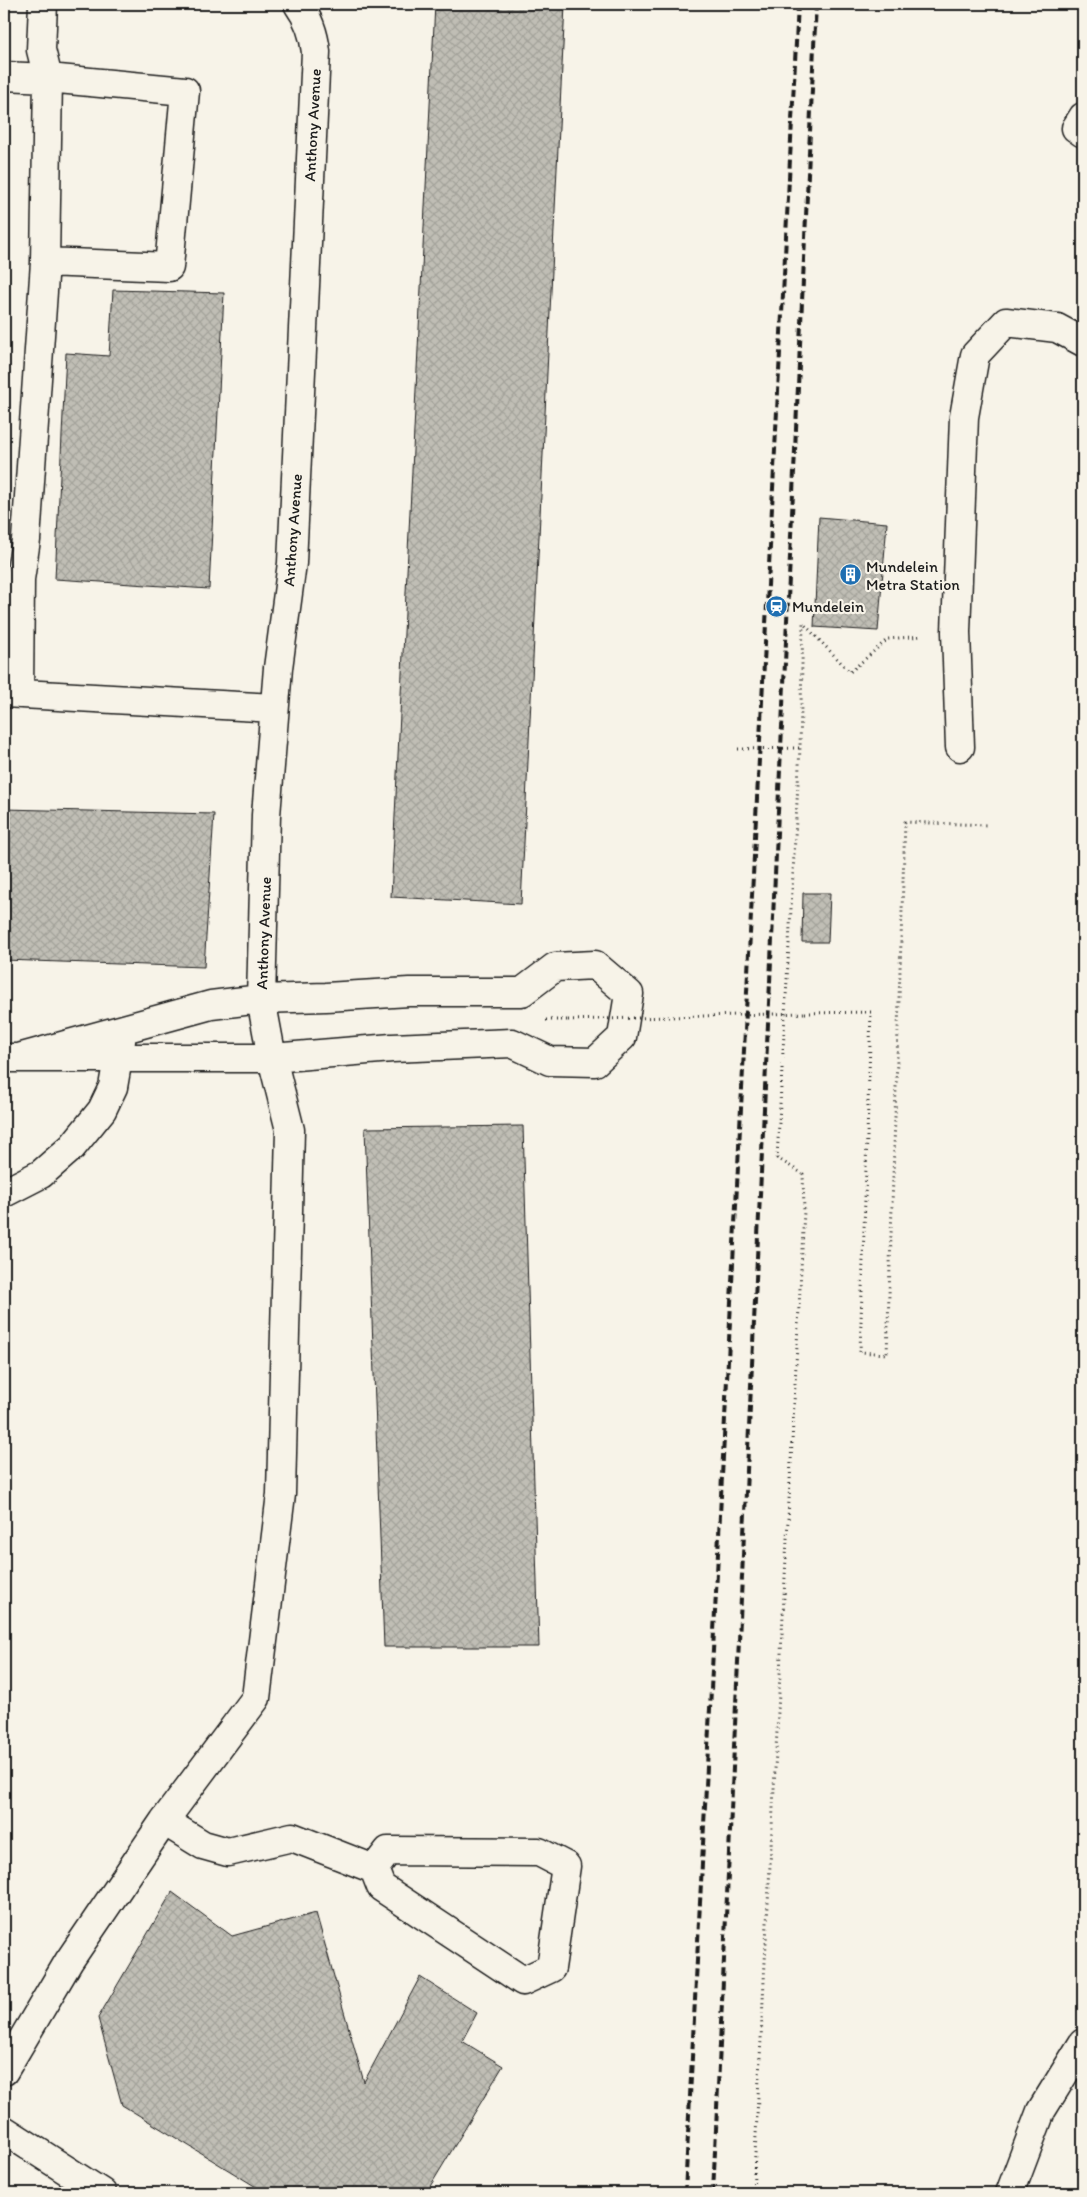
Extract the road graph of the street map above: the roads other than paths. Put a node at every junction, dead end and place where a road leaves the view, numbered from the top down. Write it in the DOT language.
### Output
graph roads {
  1 [pos="43,4"];
  2 [pos="298,4"];
  3 [pos="4,76"];
  4 [pos="48,78"];
  5 [pos="1083,117"];
  6 [pos="1083,133"];
  7 [pos="45,262"];
  8 [pos="1083,342"];
  9 [pos="15,539"];
  10 [pos="12,693"];
  11 [pos="274,708"];
  12 [pos="960,747"];
  13 [pos="261,999"];
  14 [pos="122,1029"];
  15 [pos="13,1057"];
  16 [pos="119,1058"];
  17 [pos="272,1058"];
  18 [pos="4,1193"];
  19 [pos="164,1821"];
  20 [pos="374,1869"];
  21 [pos="1083,2043"];
  22 [pos="4,2071"];
  23 [pos="4,2130"];
  24 [pos="102,2193"];
  25 [pos="1010,2193"];
  1 -- 4 [label="street"];
  2 -- 11 [label="street, Anthony Avenue"];
  3 -- 4 [label="street"];
  4 -- 7 [label="street"];
  4 -- 7 [label="street"];
  5 -- 6 [label="street"];
  7 -- 9 [label="street"];
  8 -- 12 [label="street"];
  9 -- 10 [label="street"];
  10 -- 11 [label="street"];
  11 -- 13 [label="street, Anthony Avenue"];
  13 -- 14 [label="street"];
  13 -- 17 [label="street, Anthony Avenue"];
  13 -- 17 [label="street"];
  14 -- 15 [label="street"];
  14 -- 16 [label="street"];
  15 -- 16 [label="street"];
  16 -- 17 [label="street"];
  16 -- 18 [label="street"];
  17 -- 19 [label="street, Anthony Avenue"];
  19 -- 20 [label="street"];
  19 -- 22 [label="street, Anthony Avenue"];
  20 -- 20 [label="street"];
  21 -- 25 [label="street"];
  23 -- 24 [label="street"];
}
